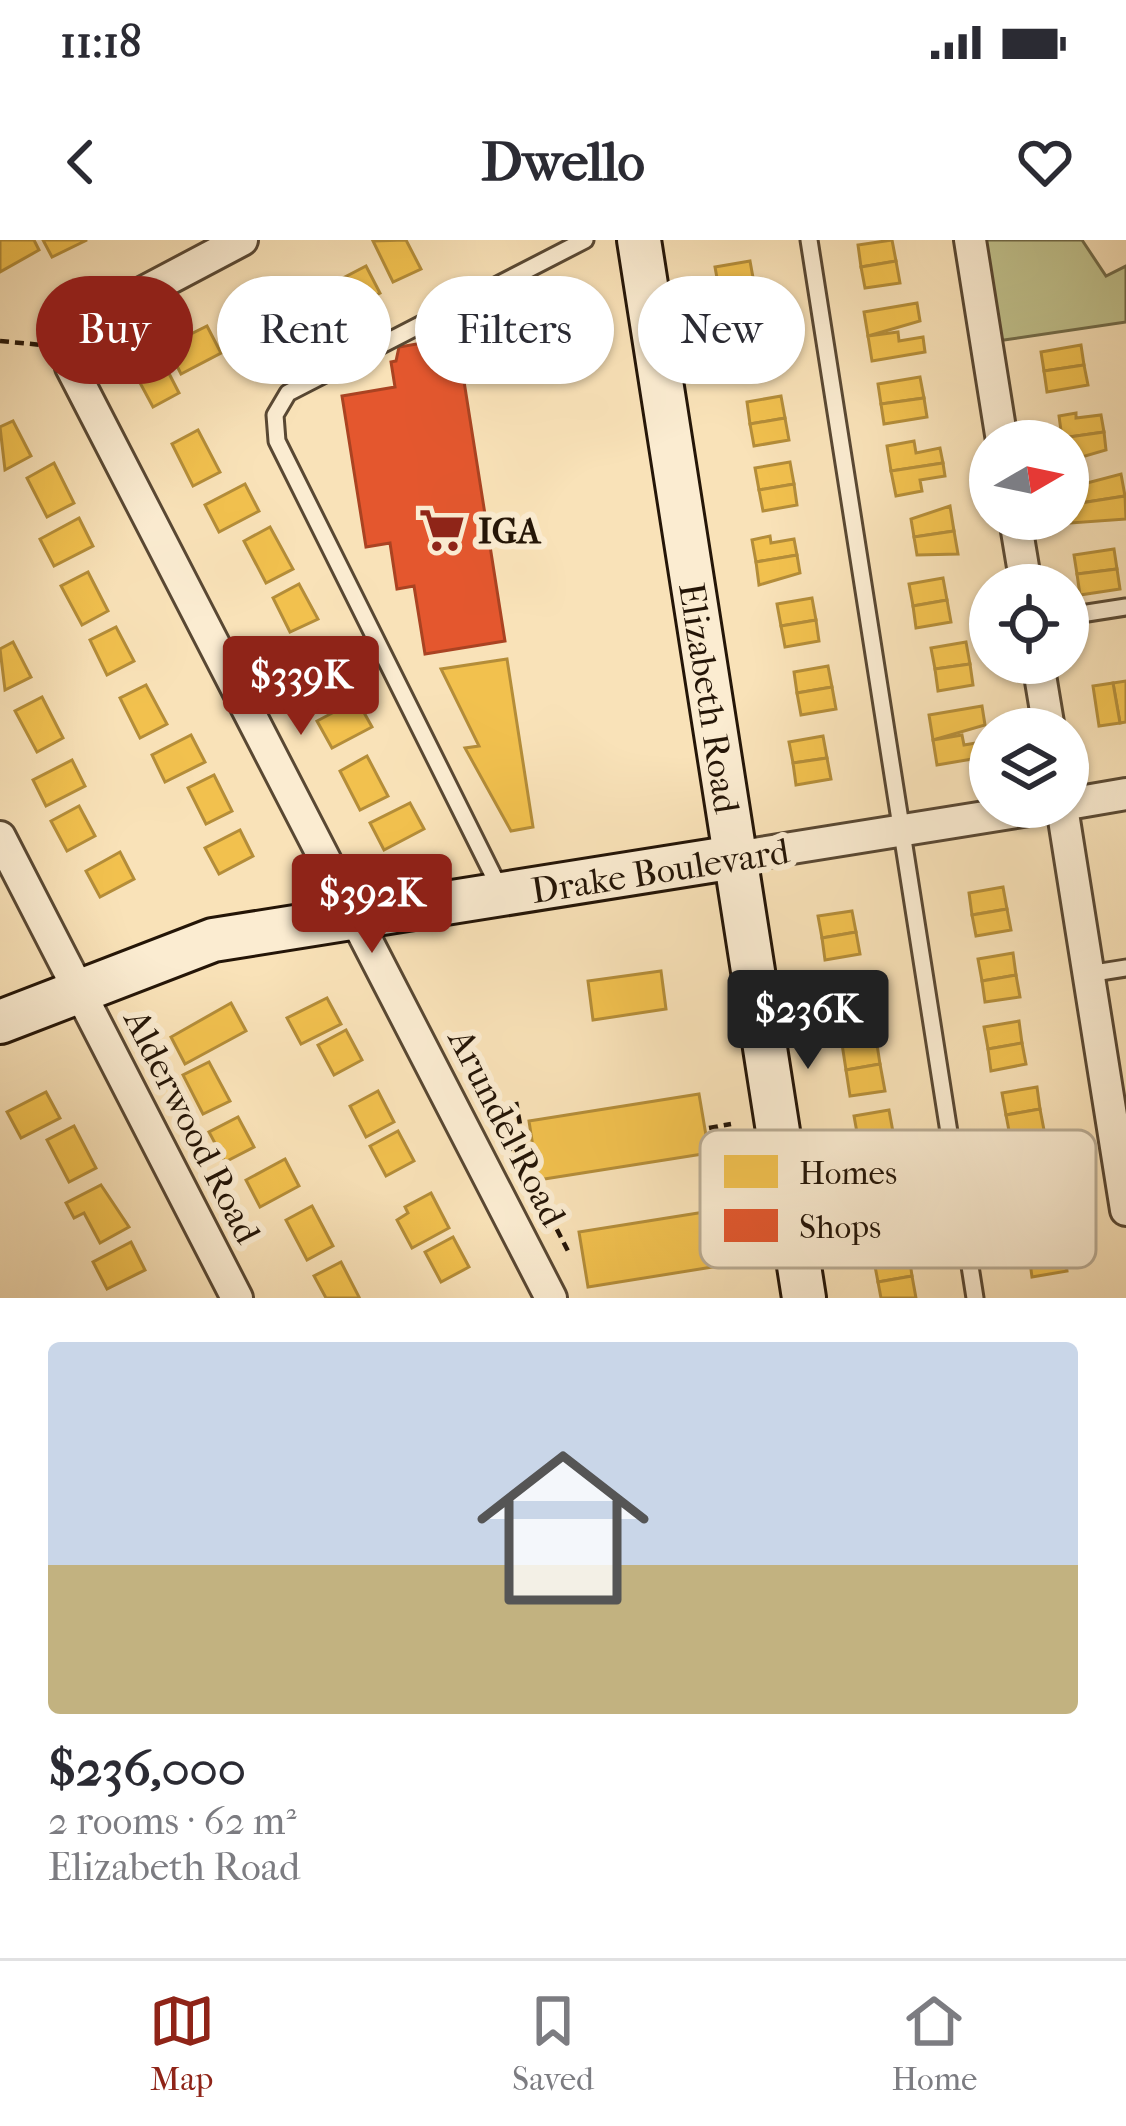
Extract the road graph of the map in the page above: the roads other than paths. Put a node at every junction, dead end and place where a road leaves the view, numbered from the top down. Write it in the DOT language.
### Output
graph roads {
  1 [pos="242,240"];
  2 [pos="585,240"];
  3 [pos="639,240"];
  4 [pos="809,240"];
  5 [pos="970,240"];
  6 [pos="999,420"];
  7 [pos="1126,607"];
  8 [pos="1089,613"];
  9 [pos="1126,794"];
  10 [pos="1089,801"];
  11 [pos="969,821"];
  12 [pos="1068,828"];
  13 [pos="899,833"];
  14 [pos="0,837"];
  15 [pos="735,857"];
  16 [pos="503,894"];
  17 [pos="358,918"];
  18 [pos="1126,968"];
  19 [pos="1088,974"];
  20 [pos="79,990"];
  21 [pos="0,1022"];
  22 [pos="777,1130"];
  23 [pos="948,1130"];
  24 [pos="1120,1134"];
  25 [pos="1126,1210"];
  26 [pos="798,1268"];
  27 [pos="970,1268"];
  28 [pos="237,1298"];
  29 [pos="551,1298"];
  30 [pos="803,1298"];
  31 [pos="975,1298"];
  1 -- 17 [label="street, Arundel Road"];
  2 -- 16 [label="lane"];
  3 -- 15 [label="street, Elizabeth Road"];
  4 -- 13 [label="lane"];
  5 -- 6 [label="street"];
  7 -- 8 [label="lane"];
  9 -- 10 [label="street"];
  11 -- 13 [label="street, Drake Boulevard"];
  12 -- 19 [label="street"];
  13 -- 15 [label="street, Drake Boulevard"];
  13 -- 23 [label="lane"];
  14 -- 20 [label="street, Alderwood Road"];
  15 -- 16 [label="street, Drake Boulevard"];
  15 -- 22 [label="street, Elizabeth Road"];
  16 -- 17 [label="street, Drake Boulevard"];
  17 -- 20 [label="street, Drake Boulevard"];
  17 -- 29 [label="street, Arundel Road"];
  18 -- 19 [label="lane"];
  19 -- 24 [label="street"];
  20 -- 21 [label="street, Drake Boulevard"];
  20 -- 28 [label="street, Alderwood Road"];
  24 -- 25 [label="street"];
  26 -- 30 [label="street, Elizabeth Road"];
  27 -- 31 [label="lane"];
}
